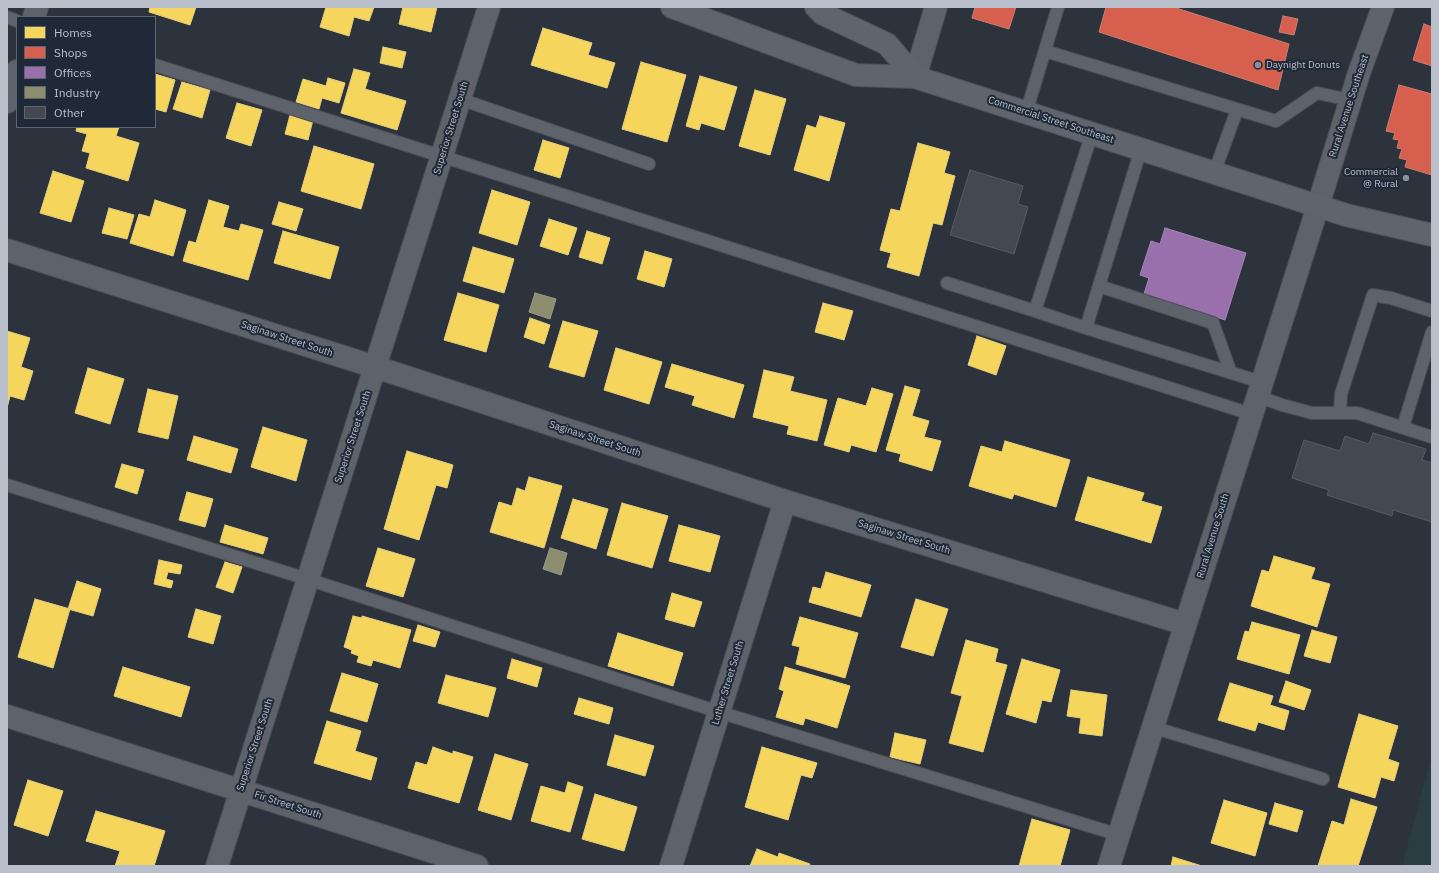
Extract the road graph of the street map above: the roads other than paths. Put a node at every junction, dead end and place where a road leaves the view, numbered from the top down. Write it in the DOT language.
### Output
graph roads {
  1 [pos="489,7"];
  2 [pos="672,7"];
  3 [pos="816,7"];
  4 [pos="936,7"];
  5 [pos="1058,7"];
  6 [pos="1383,7"];
  7 [pos="1045,51"];
  8 [pos="156,65"];
  9 [pos="16,74"];
  10 [pos="915,77"];
  11 [pos="460,99"];
  12 [pos="1350,100"];
  13 [pos="7,102"];
  14 [pos="1237,110"];
  15 [pos="1026,112"];
  16 [pos="1092,133"];
  17 [pos="1141,149"];
  18 [pos="442,157"];
  19 [pos="649,164"];
  20 [pos="1214,173"];
  21 [pos="1318,206"];
  22 [pos="1432,235"];
  23 [pos="7,250"];
  24 [pos="947,283"];
  25 [pos="1099,286"];
  26 [pos="1035,311"];
  27 [pos="1432,311"];
  28 [pos="1086,328"];
  29 [pos="1432,332"];
  30 [pos="376,367"];
  31 [pos="1231,373"];
  32 [pos="1256,397"];
  33 [pos="1340,412"];
  34 [pos="1403,427"];
  35 [pos="1432,437"];
  36 [pos="7,484"];
  37 [pos="785,501"];
  38 [pos="307,579"];
  39 [pos="1185,624"];
  40 [pos="719,712"];
  41 [pos="7,716"];
  42 [pos="1152,728"];
  43 [pos="1323,779"];
  44 [pos="240,790"];
  45 [pos="1119,835"];
  46 [pos="216,866"];
  47 [pos="477,866"];
  48 [pos="671,866"];
  49 [pos="1109,866"];
  1 -- 11 [label="street, Superior Street South"];
  2 -- 10 [label="main road, Commercial Street Southeast"];
  3 -- 10 [label="main road"];
  4 -- 10 [label="street"];
  5 -- 7 [label="lane"];
  6 -- 12 [label="street, Rural Avenue Southeast"];
  7 -- 14 [label="lane"];
  7 -- 15 [label="lane"];
  8 -- 18 [label="lane"];
  9 -- 13 [label="street"];
  10 -- 15 [label="main road, Commercial Street Southeast"];
  11 -- 18 [label="street, Superior Street South"];
  11 -- 19 [label="lane"];
  12 -- 14 [label="lane"];
  12 -- 21 [label="street, Rural Avenue Southeast"];
  14 -- 20 [label="lane"];
  15 -- 16 [label="main road, Commercial Street Southeast"];
  16 -- 17 [label="main road, Commercial Street Southeast"];
  16 -- 26 [label="lane"];
  17 -- 20 [label="main road, Commercial Street Southeast"];
  17 -- 25 [label="lane"];
  18 -- 30 [label="street, Superior Street South"];
  18 -- 32 [label="lane"];
  20 -- 21 [label="main road, Commercial Street Southeast"];
  21 -- 22 [label="main road, Commercial Street Southeast"];
  21 -- 32 [label="street, Rural Avenue South"];
  23 -- 30 [label="street, Saginaw Street South"];
  24 -- 26 [label="lane"];
  25 -- 28 [label="lane"];
  25 -- 31 [label="lane"];
  26 -- 28 [label="lane"];
  27 -- 33 [label="lane"];
  28 -- 31 [label="lane"];
  29 -- 34 [label="lane"];
  30 -- 37 [label="street, Saginaw Street South"];
  30 -- 38 [label="street, Superior Street South"];
  31 -- 32 [label="lane"];
  32 -- 33 [label="lane"];
  32 -- 39 [label="street, Rural Avenue South"];
  33 -- 34 [label="lane"];
  34 -- 35 [label="lane"];
  36 -- 38 [label="lane"];
  37 -- 39 [label="street, Saginaw Street South"];
  37 -- 40 [label="street, Luther Street South"];
  38 -- 40 [label="lane"];
  38 -- 44 [label="street, Superior Street South"];
  39 -- 42 [label="street, Rural Avenue South"];
  40 -- 45 [label="lane"];
  40 -- 48 [label="street, Luther Street South"];
  41 -- 44 [label="street, Fir Street South"];
  42 -- 43 [label="lane"];
  42 -- 45 [label="street, Rural Avenue South"];
  44 -- 46 [label="street, Superior Street South"];
  44 -- 47 [label="street, Fir Street South"];
  45 -- 49 [label="street, Rural Avenue South"];
}
